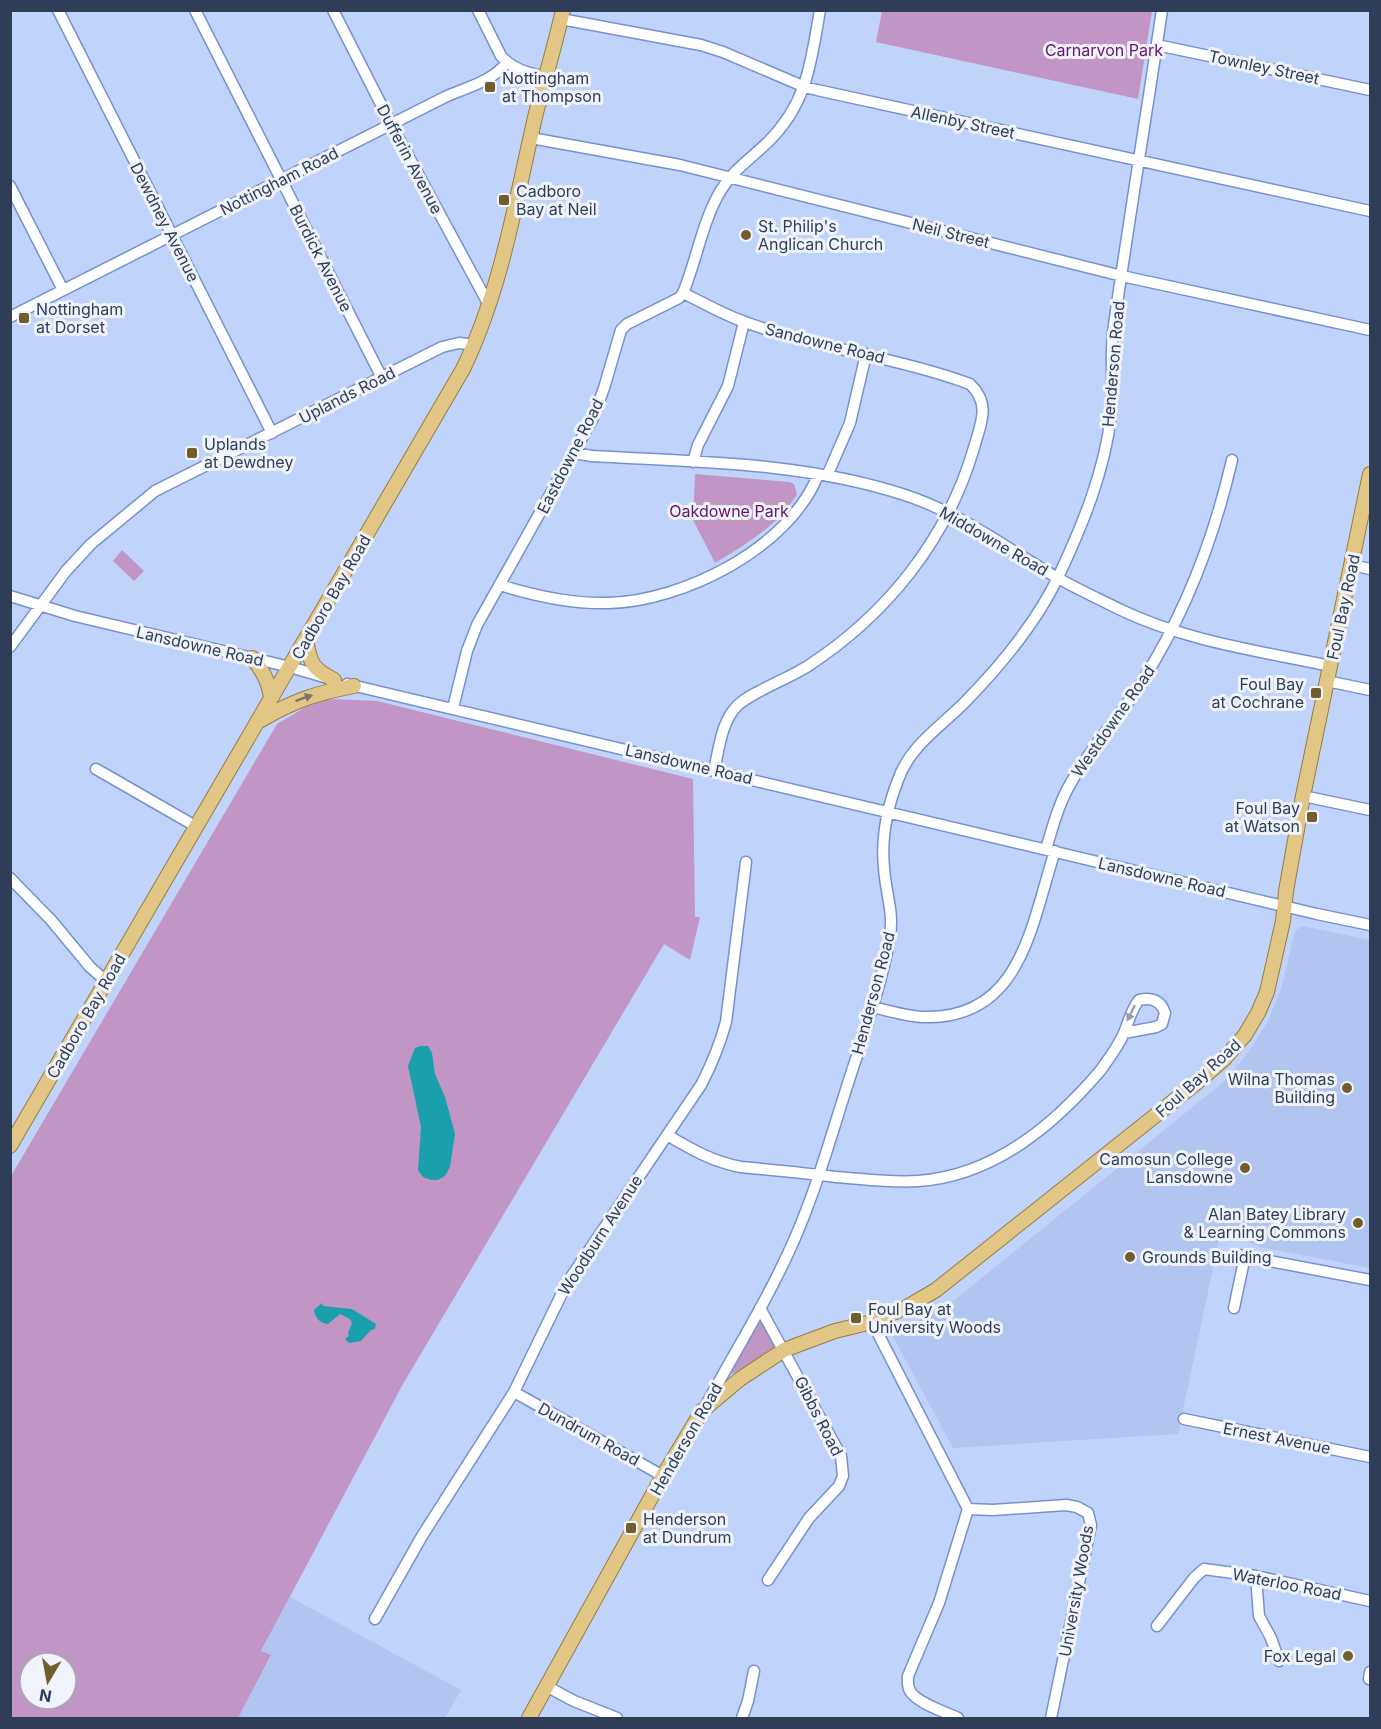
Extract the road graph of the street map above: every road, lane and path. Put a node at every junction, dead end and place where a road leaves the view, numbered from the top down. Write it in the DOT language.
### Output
graph roads {
  1 [pos="58,10"];
  2 [pos="195,10"];
  3 [pos="333,10"];
  4 [pos="478,10"];
  5 [pos="820,10"];
  6 [pos="1162,10"];
  7 [pos="562,15"];
  8 [pos="1157,45"];
  9 [pos="507,62"];
  10 [pos="546,77"];
  11 [pos="805,87"];
  12 [pos="1371,90"];
  13 [pos="391,124"];
  14 [pos="531,138"];
  15 [pos="1139,160"];
  16 [pos="730,177"];
  17 [pos="281,180"];
  18 [pos="10,186"];
  19 [pos="1371,211"];
  20 [pos="172,236"];
  21 [pos="1122,276"];
  22 [pos="63,290"];
  23 [pos="684,293"];
  24 [pos="489,305"];
  25 [pos="10,316"];
  26 [pos="744,322"];
  27 [pos="1371,330"];
  28 [pos="475,345"];
  29 [pos="866,354"];
  30 [pos="382,378"];
  31 [pos="272,433"];
  32 [pos="574,453"];
  33 [pos="1232,460"];
  34 [pos="693,462"];
  35 [pos="1371,474"];
  36 [pos="823,475"];
  37 [pos="948,512"];
  38 [pos="1352,565"];
  39 [pos="1371,569"];
  40 [pos="1058,578"];
  41 [pos="500,585"];
  42 [pos="10,596"];
  43 [pos="41,605"];
  44 [pos="1172,630"];
  45 [pos="306,639"];
  46 [pos="10,647"];
  47 [pos="252,658"];
  48 [pos="1330,666"];
  49 [pos="290,667"];
  50 [pos="334,680"];
  51 [pos="1327,681"];
  52 [pos="354,686"];
  53 [pos="1371,690"];
  54 [pos="271,698"];
  55 [pos="453,708"];
  56 [pos="257,722"];
  57 [pos="96,769"];
  58 [pos="714,770"];
  59 [pos="1303,796"];
  60 [pos="1371,810"];
  61 [pos="888,811"];
  62 [pos="197,827"];
  63 [pos="1051,850"];
  64 [pos="746,862"];
  65 [pos="10,878"];
  66 [pos="1285,906"];
  67 [pos="1371,925"];
  68 [pos="106,981"];
  69 [pos="873,1007"];
  70 [pos="1124,1033"];
  71 [pos="667,1135"];
  72 [pos="10,1146"];
  73 [pos="819,1175"];
  74 [pos="1371,1280"];
  75 [pos="760,1308"];
  76 [pos="1234,1308"];
  77 [pos="872,1322"];
  78 [pos="784,1350"];
  79 [pos="514,1392"];
  80 [pos="702,1411"];
  81 [pos="1184,1419"];
  82 [pos="1371,1457"];
  83 [pos="663,1476"];
  84 [pos="968,1509"];
  85 [pos="1256,1576"];
  86 [pos="768,1580"];
  87 [pos="1371,1601"];
  88 [pos="375,1619"];
  89 [pos="1157,1626"];
  90 [pos="1279,1661"];
  91 [pos="754,1671"];
  92 [pos="546,1686"];
  93 [pos="529,1719"];
  94 [pos="616,1719"];
  95 [pos="742,1719"];
  96 [pos="958,1719"];
  97 [pos="1051,1719"];
  1 -- 20 [label="street, Dewdney Avenue"];
  2 -- 17 [label="street, Burdick Avenue"];
  3 -- 13 [label="street, Dufferin Avenue"];
  4 -- 9 [label="street"];
  5 -- 11 [label="street"];
  6 -- 8 [label="street, Henderson Road"];
  7 -- 10 [label="main road, Cadboro Bay Road"];
  7 -- 11 [label="street, Allenby Street"];
  8 -- 12 [label="street, Townley Street"];
  8 -- 15 [label="street, Henderson Road"];
  9 -- 10 [label="street"];
  9 -- 13 [label="street, Nottingham Road"];
  10 -- 14 [label="main road, Cadboro Bay Road"];
  11 -- 15 [label="street, Allenby Street"];
  11 -- 16 [label="street"];
  13 -- 17 [label="street, Nottingham Road"];
  13 -- 24 [label="street, Dufferin Avenue"];
  14 -- 16 [label="street, Neil Street"];
  14 -- 24 [label="main road, Cadboro Bay Road"];
  15 -- 19 [label="street, Allenby Street"];
  15 -- 21 [label="street, Henderson Road"];
  16 -- 21 [label="street, Neil Street"];
  16 -- 23 [label="street"];
  17 -- 20 [label="street, Nottingham Road"];
  17 -- 30 [label="street, Burdick Avenue"];
  18 -- 22 [label="street"];
  20 -- 22 [label="street, Nottingham Road"];
  20 -- 31 [label="street, Dewdney Avenue"];
  21 -- 27 [label="street, Neil Street"];
  21 -- 40 [label="street, Henderson Road"];
  22 -- 25 [label="street, Nottingham Road"];
  23 -- 26 [label="street, Sandowne Road"];
  23 -- 32 [label="street, Eastdowne Road"];
  24 -- 28 [label="main road, Cadboro Bay Road"];
  26 -- 29 [label="street, Sandowne Road"];
  26 -- 34 [label="street"];
  28 -- 30 [label="street, Uplands Road"];
  28 -- 45 [label="main road, Cadboro Bay Road"];
  29 -- 36 [label="street"];
  29 -- 37 [label="street, Sandowne Road"];
  30 -- 31 [label="street, Uplands Road"];
  31 -- 43 [label="street, Uplands Road"];
  32 -- 34 [label="street, Middowne Road"];
  32 -- 41 [label="street, Eastdowne Road"];
  33 -- 44 [label="street, Westdowne Road"];
  34 -- 36 [label="street, Middowne Road"];
  35 -- 38 [label="main road, Foul Bay Road"];
  36 -- 37 [label="street, Middowne Road"];
  36 -- 41 [label="street"];
  37 -- 40 [label="street, Middowne Road"];
  37 -- 58 [label="street"];
  38 -- 39 [label="street"];
  38 -- 48 [label="main road, Foul Bay Road"];
  40 -- 44 [label="street, Middowne Road"];
  40 -- 61 [label="street, Henderson Road"];
  41 -- 55 [label="street, Eastdowne Road"];
  42 -- 43 [label="street, Lansdowne Road"];
  43 -- 46 [label="street, Uplands Road"];
  43 -- 47 [label="street, Lansdowne Road"];
  44 -- 48 [label="street, Middowne Road"];
  44 -- 63 [label="street, Westdowne Road"];
  45 -- 49 [label="main road, Cadboro Bay Road"];
  45 -- 50 [label="main road"];
  47 -- 49 [label="street, Lansdowne Road"];
  47 -- 54 [label="main road"];
  48 -- 51 [label="main road, Foul Bay Road"];
  49 -- 50 [label="street, Lansdowne Road"];
  49 -- 54 [label="main road, Cadboro Bay Road"];
  50 -- 52 [label="street, Lansdowne Road"];
  51 -- 53 [label="street"];
  51 -- 59 [label="main road, Foul Bay Road"];
  52 -- 55 [label="street, Lansdowne Road"];
  56 -- 52 [label="main road, one-way"];
  54 -- 56 [label="main road, Cadboro Bay Road"];
  55 -- 58 [label="street, Lansdowne Road"];
  56 -- 62 [label="main road, Cadboro Bay Road"];
  57 -- 62 [label="street"];
  58 -- 61 [label="street, Lansdowne Road"];
  59 -- 60 [label="street"];
  59 -- 66 [label="main road, Foul Bay Road"];
  61 -- 63 [label="street, Lansdowne Road"];
  61 -- 69 [label="street, Henderson Road"];
  62 -- 68 [label="main road, Cadboro Bay Road"];
  63 -- 66 [label="street, Lansdowne Road"];
  63 -- 69 [label="street, Westdowne Road"];
  64 -- 71 [label="street, Woodburn Avenue"];
  65 -- 68 [label="street"];
  66 -- 67 [label="street, Lansdowne Road"];
  66 -- 77 [label="main road, Foul Bay Road"];
  68 -- 72 [label="main road, Cadboro Bay Road"];
  69 -- 73 [label="street, Henderson Road"];
  70 -- 73 [label="street"];
  71 -- 73 [label="street"];
  71 -- 79 [label="street, Woodburn Avenue"];
  73 -- 75 [label="street, Henderson Road"];
  74 -- 76 [label="street"];
  75 -- 78 [label="street, Gibbs Road"];
  75 -- 80 [label="street, Henderson Road"];
  77 -- 78 [label="main road, Foul Bay Road"];
  77 -- 84 [label="street"];
  78 -- 80 [label="main road, Foul Bay Road"];
  78 -- 86 [label="street, Gibbs Road"];
  79 -- 83 [label="street, Dundrum Road"];
  79 -- 88 [label="street, Woodburn Avenue"];
  80 -- 83 [label="main road, Henderson Road"];
  81 -- 82 [label="street, Ernest Avenue"];
  83 -- 92 [label="main road, Henderson Road"];
  84 -- 96 [label="street"];
  84 -- 97 [label="street, University Woods"];
  85 -- 87 [label="street, Waterloo Road"];
  85 -- 89 [label="street, Waterloo Road"];
  85 -- 90 [label="street"];
  91 -- 95 [label="street"];
  92 -- 93 [label="main road, Henderson Road"];
  92 -- 94 [label="street"];
}
